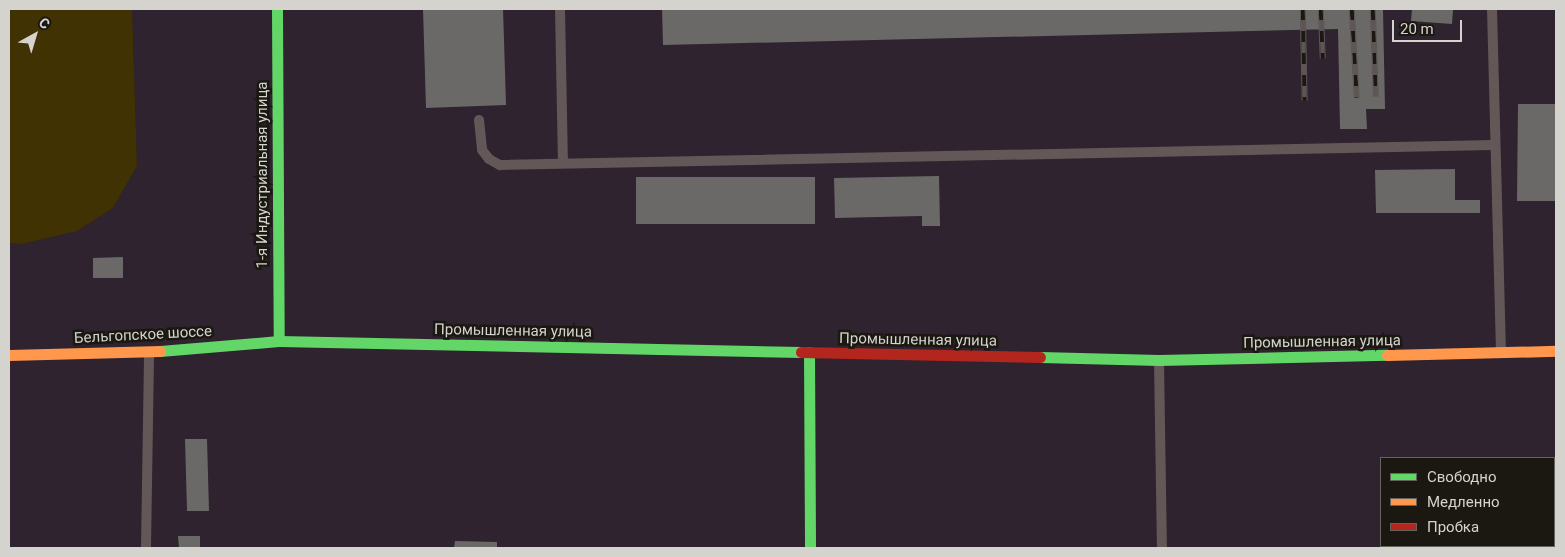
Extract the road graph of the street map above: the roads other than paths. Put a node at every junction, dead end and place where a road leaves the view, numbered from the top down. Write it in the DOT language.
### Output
graph roads {
  1 [pos="277,9"];
  2 [pos="560,9"];
  3 [pos="1492,9"];
  4 [pos="479,120"];
  5 [pos="1494,145"];
  6 [pos="563,163"];
  7 [pos="278,341"];
  8 [pos="1556,351"];
  9 [pos="149,352"];
  10 [pos="808,352"];
  11 [pos="1501,353"];
  12 [pos="9,355"];
  13 [pos="1158,360"];
  14 [pos="146,548"];
  15 [pos="810,548"];
  16 [pos="1162,548"];
  1 -- 7 [label="street, 1-я Индустриальная улица"];
  2 -- 6 [label="lane"];
  3 -- 5 [label="lane"];
  4 -- 6 [label="lane"];
  5 -- 6 [label="lane"];
  5 -- 11 [label="lane"];
  7 -- 9 [label="street, Бельгопское шоссе"];
  7 -- 10 [label="street, Промышленная улица"];
  8 -- 11 [label="street, Промышленная улица"];
  9 -- 12 [label="street, Бельгопское шоссе"];
  9 -- 14 [label="lane"];
  10 -- 13 [label="street, Промышленная улица"];
  10 -- 15 [label="street"];
  11 -- 13 [label="street, Промышленная улица"];
  13 -- 16 [label="lane"];
}
